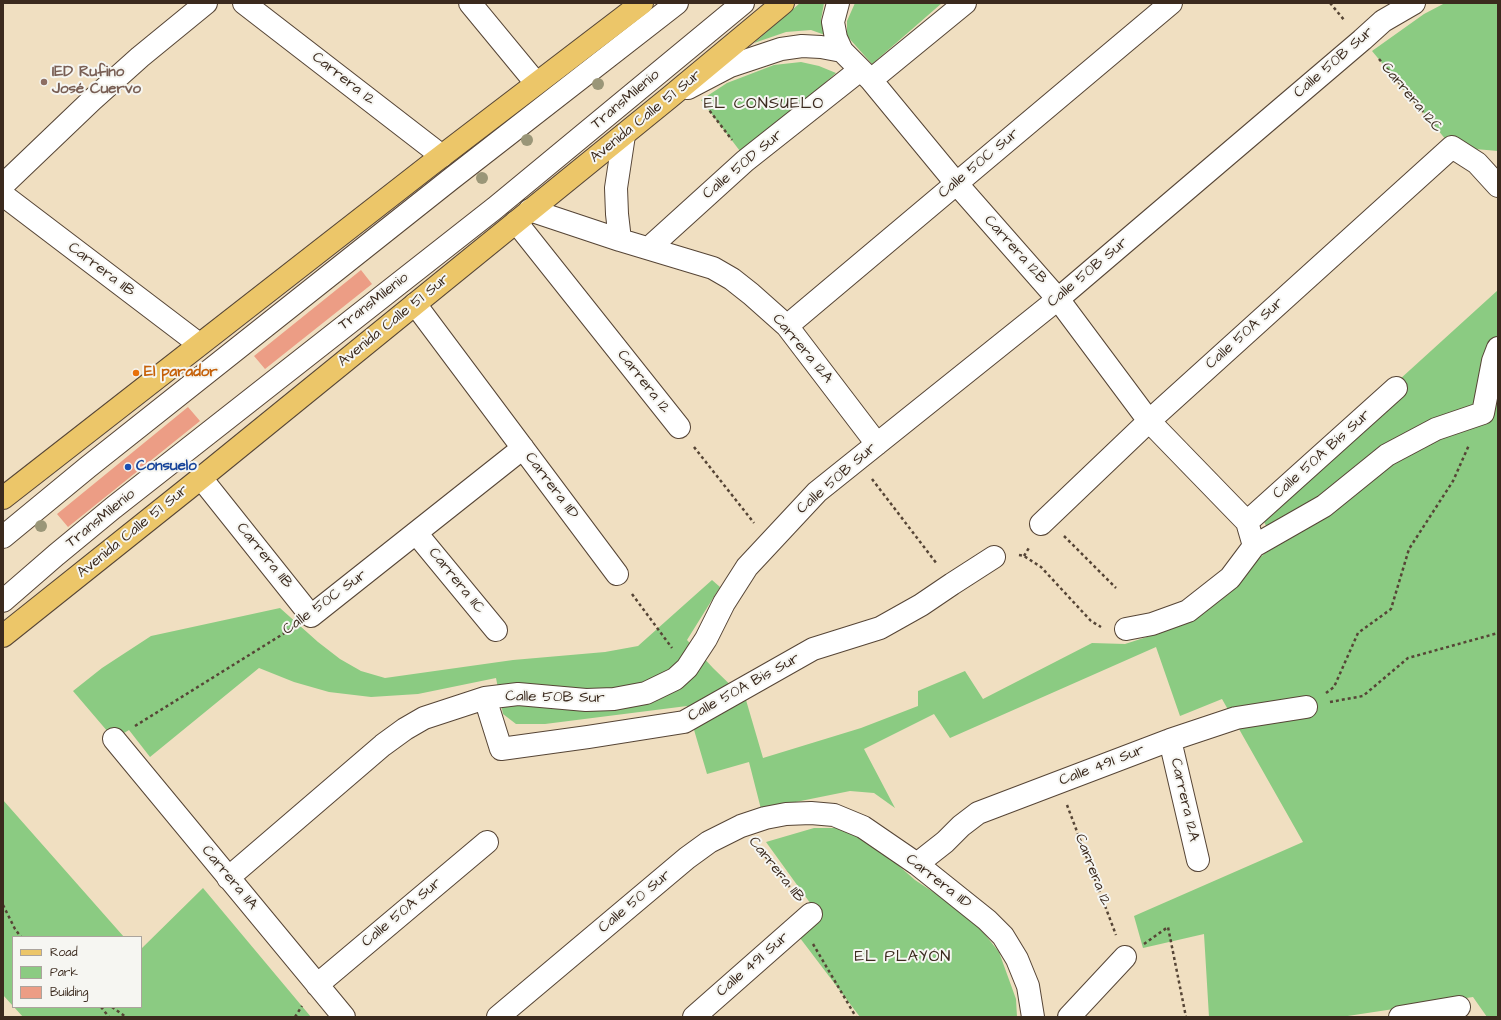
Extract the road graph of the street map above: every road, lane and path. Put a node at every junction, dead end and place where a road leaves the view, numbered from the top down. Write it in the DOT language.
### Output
graph roads {
  1 [pos="206,3"];
  2 [pos="244,3"];
  3 [pos="470,3"];
  4 [pos="642,3"];
  5 [pos="677,3"];
  6 [pos="744,3"];
  7 [pos="783,3"];
  8 [pos="838,3"];
  9 [pos="965,3"];
  10 [pos="1171,3"];
  11 [pos="1330,3"];
  12 [pos="1414,3"];
  13 [pos="1362,40"];
  14 [pos="842,51"];
  15 [pos="866,75"];
  16 [pos="536,83"];
  17 [pos="690,87"];
  18 [pos="670,97"];
  19 [pos="624,134"];
  20 [pos="1452,147"];
  21 [pos="442,156"];
  22 [pos="745,160"];
  23 [pos="956,184"];
  24 [pos="3,185"];
  25 [pos="1498,186"];
  26 [pos="3,195"];
  27 [pos="523,216"];
  28 [pos="620,240"];
  29 [pos="648,248"];
  30 [pos="1058,299"];
  31 [pos="415,304"];
  32 [pos="787,326"];
  33 [pos="199,344"];
  34 [pos="1498,348"];
  35 [pos="1396,388"];
  36 [pos="1491,411"];
  37 [pos="1149,421"];
  38 [pos="679,428"];
  39 [pos="877,444"];
  40 [pos="523,448"];
  41 [pos="858,459"];
  42 [pos="201,478"];
  43 [pos="3,498"];
  44 [pos="1044,521"];
  45 [pos="1247,522"];
  46 [pos="416,532"];
  47 [pos="3,538"];
  48 [pos="769,541"];
  49 [pos="1254,546"];
  50 [pos="994,557"];
  51 [pos="617,574"];
  52 [pos="952,584"];
  53 [pos="1116,588"];
  54 [pos="3,601"];
  55 [pos="311,616"];
  56 [pos="1126,629"];
  57 [pos="496,630"];
  58 [pos="1498,633"];
  59 [pos="3,636"];
  60 [pos="687,668"];
  61 [pos="485,698"];
  62 [pos="1306,707"];
  63 [pos="114,739"];
  64 [pos="1170,740"];
  65 [pos="1059,782"];
  66 [pos="786,814"];
  67 [pos="741,826"];
  68 [pos="487,842"];
  69 [pos="1198,860"];
  70 [pos="917,864"];
  71 [pos="228,878"];
  72 [pos="3,905"];
  73 [pos="806,918"];
  74 [pos="20,936"];
  75 [pos="1125,957"];
  76 [pos="317,985"];
  77 [pos="1459,1007"];
  78 [pos="102,1008"];
  79 [pos="113,1008"];
  80 [pos="109,1017"];
  81 [pos="126,1017"];
  82 [pos="344,1017"];
  83 [pos="498,1017"];
  84 [pos="694,1017"];
  85 [pos="856,1017"];
  86 [pos="1033,1017"];
  87 [pos="1069,1017"];
  88 [pos="1186,1017"];
  89 [pos="1400,1017"];
  1 -- 24 [label="street"];
  2 -- 21 [label="street, Carrera 12"];
  3 -- 16 [label="street"];
  4 -- 16 [label="main road"];
  5 -- 47 [label="street"];
  6 -- 54 [label="street, TransMilenio"];
  7 -- 18 [label="main road, Avenida Calle 51 Sur"];
  8 -- 14 [label="street, Carrera 12B"];
  9 -- 15 [label="street, Calle 50D Sur"];
  10 -- 23 [label="street, Calle 50C Sur"];
  11 -- 13 [label="path, Carrera 12C"];
  12 -- 13 [label="street, Calle 50B Sur"];
  13 -- 20 [label="path, Carrera 12C"];
  13 -- 30 [label="street, Calle 50B Sur"];
  14 -- 15 [label="street, Carrera 12B"];
  14 -- 17 [label="street"];
  15 -- 22 [label="street, Calle 50D Sur"];
  15 -- 23 [label="street, Carrera 12B"];
  16 -- 21 [label="main road"];
  17 -- 18 [label="street"];
  17 -- 22 [label="path"];
  18 -- 19 [label="main road, Avenida Calle 51 Sur"];
  19 -- 27 [label="main road, Avenida Calle 51 Sur"];
  19 -- 28 [label="street"];
  20 -- 25 [label="street, Carrera 12C"];
  20 -- 37 [label="street, Calle 50A Sur"];
  21 -- 33 [label="main road"];
  22 -- 29 [label="street, Calle 50D Sur"];
  23 -- 30 [label="street, Carrera 12B"];
  23 -- 32 [label="street, Calle 50C Sur"];
  26 -- 33 [label="street, Carrera 11B"];
  27 -- 28 [label="street, Carrera 12A"];
  27 -- 31 [label="main road, Avenida Calle 51 Sur"];
  27 -- 38 [label="street, Carrera 12"];
  28 -- 29 [label="street, Carrera 12A"];
  29 -- 32 [label="street, Carrera 12A"];
  30 -- 37 [label="street, Carrera 12B"];
  30 -- 39 [label="street, Calle 50B Sur"];
  31 -- 40 [label="street, Carrera 11D"];
  31 -- 42 [label="main road, Avenida Calle 51 Sur"];
  32 -- 39 [label="street, Carrera 12A"];
  33 -- 43 [label="main road"];
  34 -- 36 [label="street"];
  35 -- 45 [label="street, Calle 50A Bis Sur"];
  36 -- 49 [label="street"];
  36 -- 62 [label="path"];
  37 -- 44 [label="street, Calle 50A Sur"];
  37 -- 45 [label="street, Carrera 12B"];
  38 -- 48 [label="path, Carrera 12"];
  39 -- 41 [label="street, Calle 50B Sur"];
  40 -- 46 [label="street, Calle 50C Sur"];
  40 -- 51 [label="street, Carrera 11D"];
  41 -- 48 [label="street, Calle 50B Sur"];
  41 -- 52 [label="path"];
  42 -- 55 [label="street, Carrera 11B"];
  42 -- 59 [label="main road, Avenida Calle 51 Sur"];
  44 -- 53 [label="path"];
  45 -- 49 [label="street, Carrera 12B"];
  46 -- 55 [label="street, Calle 50C Sur"];
  46 -- 57 [label="street, Carrera 11C"];
  48 -- 60 [label="street, Calle 50B Sur"];
  49 -- 56 [label="street"];
  50 -- 52 [label="street, Calle 50A Bis Sur"];
  50 -- 56 [label="path"];
  51 -- 60 [label="path"];
  52 -- 61 [label="street, Calle 50A Bis Sur"];
  55 -- 63 [label="path, Calle 50C Sur"];
  58 -- 62 [label="path"];
  60 -- 61 [label="street, Calle 50B Sur"];
  61 -- 71 [label="street, Calle 50B Sur"];
  62 -- 64 [label="street, Calle 49I Sur"];
  63 -- 71 [label="street, Carrera 11A"];
  64 -- 65 [label="street, Calle 49I Sur"];
  64 -- 69 [label="street, Carrera 12A"];
  65 -- 70 [label="street, Calle 49I Sur"];
  65 -- 75 [label="path, Carrera 12"];
  66 -- 67 [label="street, Calle 50 Sur"];
  66 -- 70 [label="street, Carrera 11D"];
  67 -- 73 [label="path, Carrera 11B"];
  67 -- 83 [label="street, Calle 50 Sur"];
  68 -- 76 [label="street, Calle 50A Sur"];
  70 -- 86 [label="street, Carrera 11D"];
  71 -- 76 [label="street, Carrera 11A"];
  72 -- 74 [label="path"];
  73 -- 84 [label="street, Calle 49I Sur"];
  73 -- 85 [label="path, Carrera 11B"];
  75 -- 87 [label="street"];
  75 -- 88 [label="path"];
  76 -- 82 [label="street, Carrera 11A"];
  77 -- 89 [label="street"];
  78 -- 80 [label="path"];
  79 -- 81 [label="path"];
}
